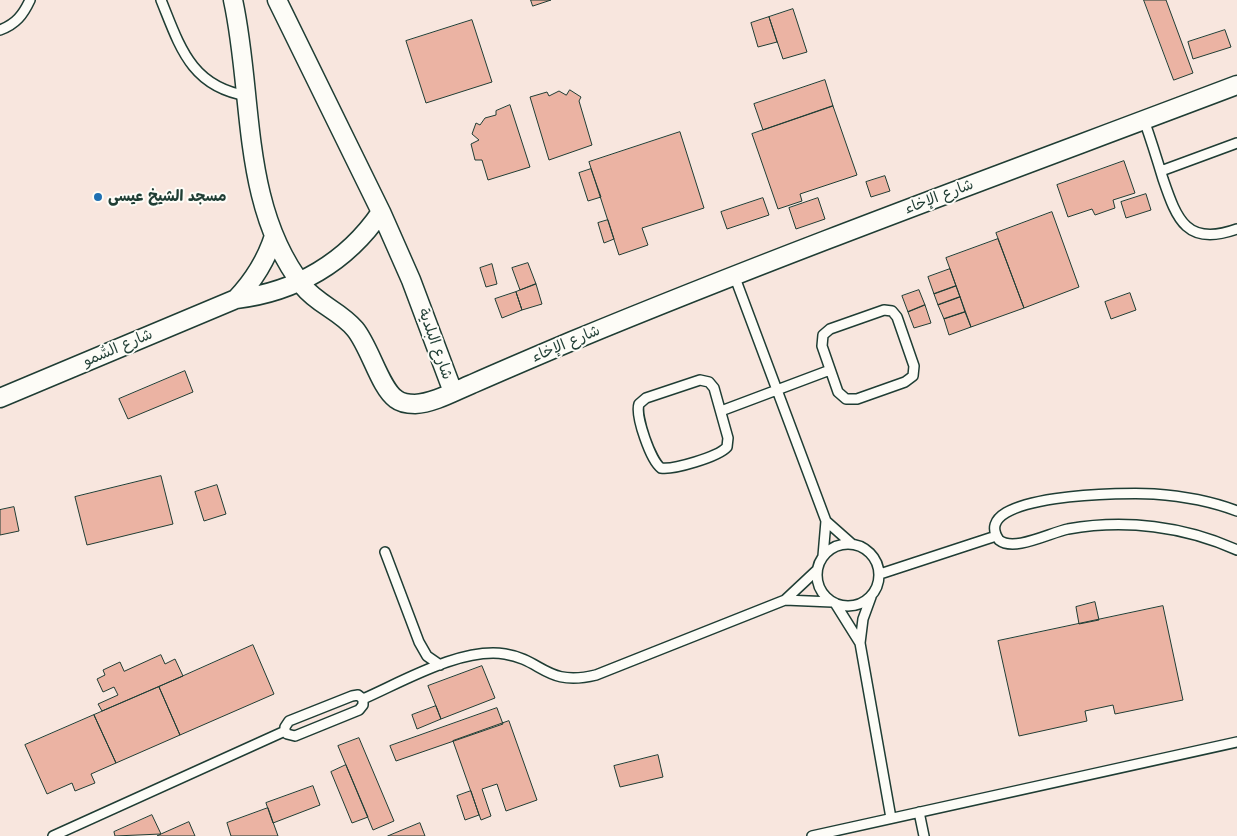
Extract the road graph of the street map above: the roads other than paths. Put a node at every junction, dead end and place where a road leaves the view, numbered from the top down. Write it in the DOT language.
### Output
graph roads {
  1 [pos="30,0"];
  2 [pos="161,0"];
  3 [pos="233,0"];
  4 [pos="276,0"];
  5 [pos="0,30"];
  6 [pos="1237,85"];
  7 [pos="248,96"];
  8 [pos="1144,120"];
  9 [pos="1237,143"];
  10 [pos="1161,171"];
  11 [pos="381,212"];
  12 [pos="1237,229"];
  13 [pos="274,236"];
  14 [pos="734,275"];
  15 [pos="299,281"];
  16 [pos="236,299"];
  17 [pos="830,370"];
  18 [pos="777,390"];
  19 [pos="453,392"];
  20 [pos="0,398"];
  21 [pos="721,411"];
  22 [pos="1237,512"];
  23 [pos="826,521"];
  24 [pos="996,536"];
  25 [pos="853,544"];
  26 [pos="1237,550"];
  27 [pos="385,552"];
  28 [pos="823,556"];
  29 [pos="818,570"];
  30 [pos="880,574"];
  31 [pos="871,597"];
  32 [pos="785,600"];
  33 [pos="834,603"];
  34 [pos="860,643"];
  35 [pos="440,665"];
  36 [pos="363,699"];
  37 [pos="285,731"];
  38 [pos="1237,742"];
  39 [pos="919,812"];
  40 [pos="891,818"];
  41 [pos="53,836"];
  42 [pos="812,836"];
  43 [pos="924,836"];
  1 -- 5 [label="lane"];
  2 -- 7 [label="lane"];
  3 -- 7 [label="street, شارع البلدية"];
  4 -- 11 [label="street, شارع البلدية"];
  6 -- 8 [label="street, شارع الإخاء"];
  7 -- 13 [label="street, شارع البلدية"];
  8 -- 10 [label="lane"];
  8 -- 14 [label="street, شارع الإخاء"];
  9 -- 10 [label="lane"];
  10 -- 12 [label="lane"];
  11 -- 15 [label="street, شارع السُّمو"];
  11 -- 19 [label="street, شارع البلدية"];
  13 -- 15 [label="street, شارع البلدية"];
  13 -- 16 [label="street, شارع السُّمو"];
  14 -- 18 [label="lane"];
  14 -- 19 [label="street, شارع الإخاء"];
  15 -- 16 [label="street, شارع السُّمو"];
  15 -- 19 [label="street, شارع البلدية"];
  16 -- 20 [label="street, شارع السُّمو"];
  17 -- 17 [label="lane"];
  17 -- 18 [label="lane"];
  18 -- 21 [label="lane"];
  18 -- 23 [label="lane"];
  21 -- 21 [label="lane"];
  22 -- 24 [label="lane"];
  23 -- 25 [label="lane"];
  23 -- 28 [label="lane"];
  24 -- 26 [label="lane"];
  24 -- 30 [label="lane"];
  25 -- 28 [label="lane"];
  25 -- 30 [label="lane"];
  27 -- 35 [label="lane"];
  28 -- 29 [label="lane"];
  29 -- 32 [label="lane"];
  29 -- 33 [label="lane"];
  30 -- 31 [label="lane"];
  31 -- 33 [label="lane"];
  31 -- 34 [label="lane"];
  32 -- 33 [label="lane"];
  32 -- 35 [label="lane"];
  33 -- 34 [label="lane"];
  34 -- 40 [label="lane"];
  35 -- 36 [label="lane"];
  36 -- 37 [label="lane"];
  36 -- 37 [label="lane"];
  37 -- 41 [label="lane"];
  38 -- 39 [label="lane"];
  39 -- 40 [label="lane"];
  39 -- 43 [label="lane"];
  40 -- 42 [label="lane"];
}
